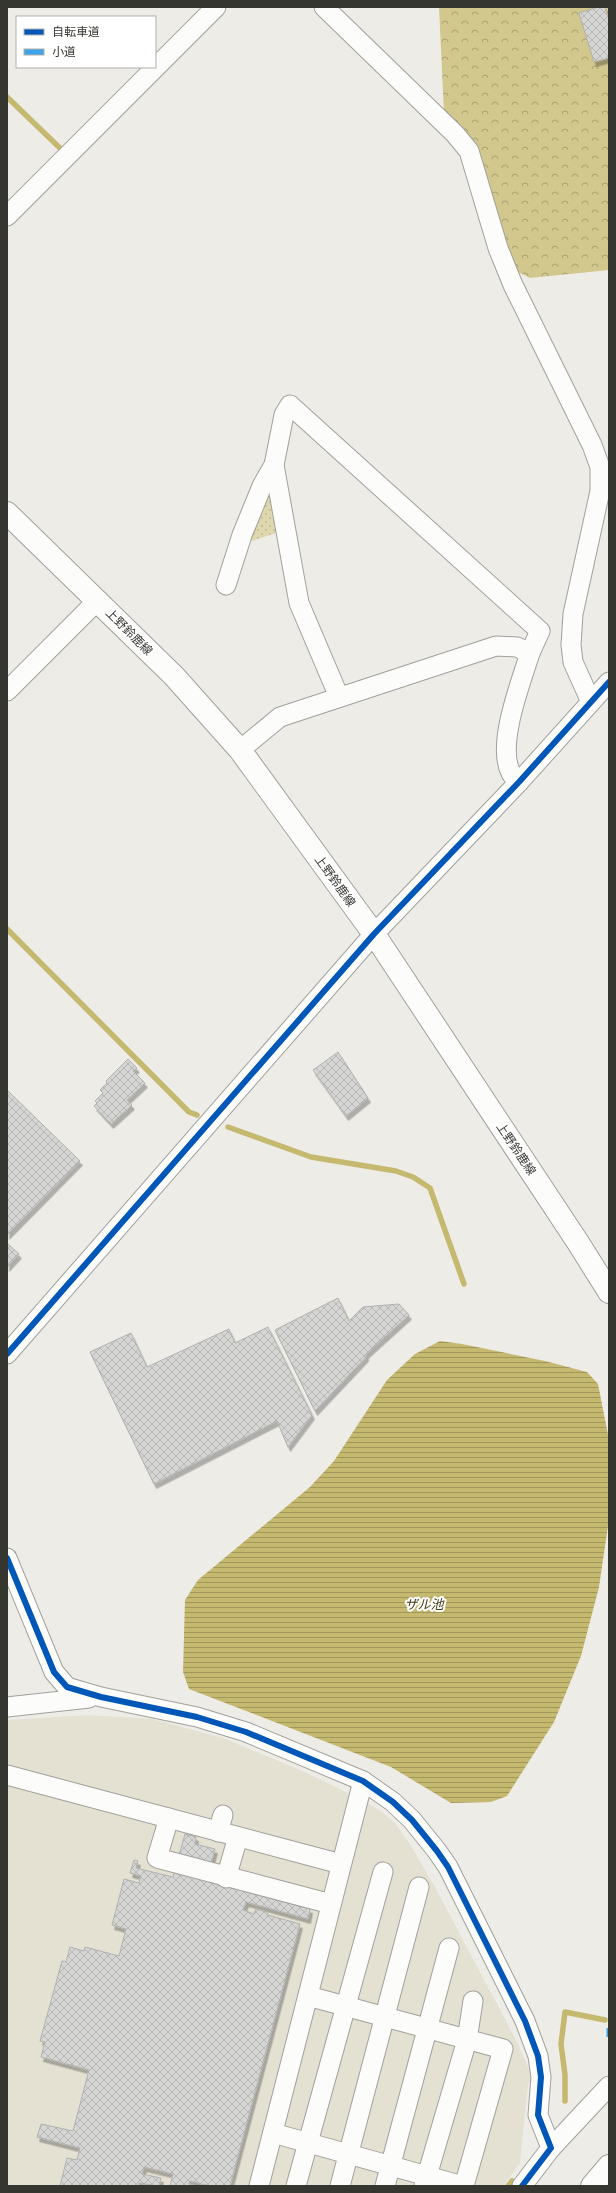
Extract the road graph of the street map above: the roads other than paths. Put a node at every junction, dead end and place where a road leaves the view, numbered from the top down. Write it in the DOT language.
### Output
graph roads {
  1 [pos="216,7"];
  2 [pos="324,7"];
  3 [pos="156,67"];
  4 [pos="155,68"];
  5 [pos="7,216"];
  6 [pos="274,465"];
  7 [pos="7,512"];
  8 [pos="601,529"];
  9 [pos="226,585"];
  10 [pos="98,600"];
  11 [pos="530,653"];
  12 [pos="609,682"];
  13 [pos="7,691"];
  14 [pos="339,697"];
  15 [pos="592,702"];
  16 [pos="240,750"];
  17 [pos="518,782"];
  18 [pos="374,934"];
  19 [pos="609,1292"];
  20 [pos="7,1354"];
  21 [pos="7,1558"];
  22 [pos="101,1697"];
  23 [pos="7,1707"];
  24 [pos="7,1775"];
  25 [pos="363,1781"];
  26 [pos="169,1818"];
  27 [pos="238,1837"];
  28 [pos="341,1864"];
  29 [pos="383,1872"];
  30 [pos="226,1878"];
  31 [pos="419,1887"];
  32 [pos="328,1916"];
  33 [pos="449,1948"];
  34 [pos="308,1996"];
  35 [pos="473,2002"];
  36 [pos="346,2008"];
  37 [pos="384,2017"];
  38 [pos="427,2029"];
  39 [pos="467,2040"];
  40 [pos="609,2086"];
  41 [pos="273,2133"];
  42 [pos="307,2142"];
  43 [pos="551,2148"];
  44 [pos="348,2154"];
  45 [pos="390,2166"];
  46 [pos="609,2166"];
  47 [pos="426,2181"];
  48 [pos="259,2186"];
  49 [pos="296,2186"];
  50 [pos="340,2186"];
  51 [pos="385,2186"];
  52 [pos="463,2186"];
  53 [pos="522,2186"];
  54 [pos="592,2186"];
  1 -- 3 [label="street"];
  2 -- 8 [label="street"];
  4 -- 5 [label="street"];
  6 -- 9 [label="street"];
  6 -- 11 [label="street"];
  6 -- 14 [label="street"];
  7 -- 10 [label="main road, 上野鈴鹿線"];
  8 -- 15 [label="street"];
  10 -- 13 [label="street"];
  10 -- 16 [label="main road, 上野鈴鹿線"];
  11 -- 14 [label="street"];
  11 -- 17 [label="street"];
  12 -- 15 [label="street"];
  14 -- 16 [label="street"];
  15 -- 17 [label="street"];
  16 -- 18 [label="main road, 上野鈴鹿線"];
  17 -- 18 [label="street"];
  18 -- 19 [label="main road, 上野鈴鹿線"];
  18 -- 20 [label="street"];
  21 -- 22 [label="street"];
  22 -- 23 [label="street"];
  22 -- 25 [label="street"];
  24 -- 26 [label="street"];
  25 -- 28 [label="street"];
  25 -- 43 [label="street"];
  26 -- 27 [label="street"];
  26 -- 30 [label="street"];
  27 -- 28 [label="street"];
  27 -- 30 [label="street"];
  28 -- 32 [label="street"];
  29 -- 36 [label="street"];
  30 -- 32 [label="street"];
  31 -- 37 [label="street"];
  32 -- 34 [label="street"];
  33 -- 38 [label="street"];
  34 -- 36 [label="street"];
  34 -- 41 [label="street"];
  35 -- 39 [label="street"];
  36 -- 37 [label="street"];
  36 -- 42 [label="street"];
  37 -- 38 [label="street"];
  37 -- 44 [label="street"];
  38 -- 39 [label="street"];
  38 -- 45 [label="street"];
  39 -- 47 [label="street"];
  39 -- 52 [label="street"];
  40 -- 43 [label="street"];
  41 -- 42 [label="street"];
  41 -- 48 [label="street"];
  42 -- 44 [label="street"];
  42 -- 49 [label="street"];
  43 -- 53 [label="street"];
  44 -- 45 [label="street"];
  44 -- 50 [label="street"];
  45 -- 47 [label="street"];
  45 -- 51 [label="street"];
  46 -- 54 [label="main road"];
  47 -- 52 [label="street"];
}
